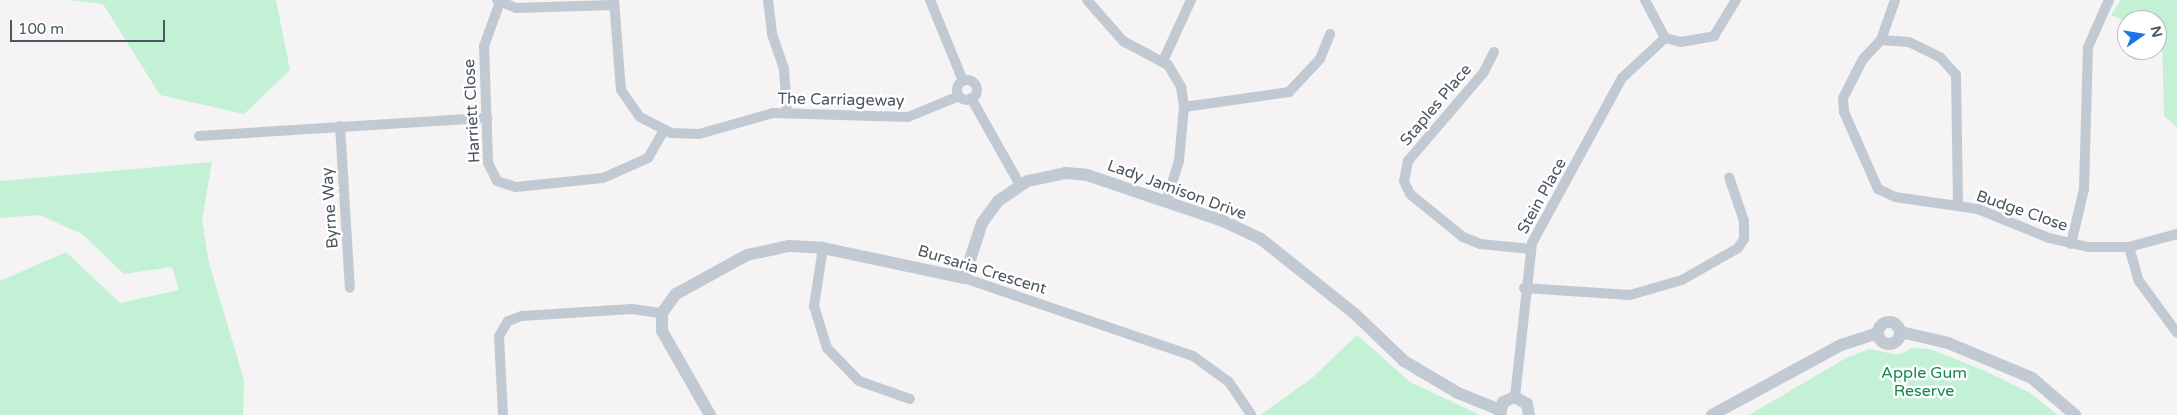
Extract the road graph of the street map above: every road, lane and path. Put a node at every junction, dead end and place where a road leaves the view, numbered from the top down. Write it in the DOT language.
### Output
graph roads {
  1 [pos="768,0"];
  2 [pos="930,0"];
  3 [pos="1088,0"];
  4 [pos="1191,0"];
  5 [pos="1645,0"];
  6 [pos="1736,0"];
  7 [pos="1895,0"];
  8 [pos="498,1"];
  9 [pos="2106,1"];
  10 [pos="614,2"];
  11 [pos="1330,34"];
  12 [pos="1664,38"];
  13 [pos="1881,40"];
  14 [pos="1494,52"];
  15 [pos="1163,61"];
  16 [pos="963,81"];
  17 [pos="959,96"];
  18 [pos="971,98"];
  19 [pos="1184,108"];
  20 [pos="787,113"];
  21 [pos="487,118"];
  22 [pos="340,126"];
  23 [pos="664,130"];
  24 [pos="199,136"];
  25 [pos="1729,177"];
  26 [pos="1020,185"];
  27 [pos="1166,202"];
  28 [pos="1958,205"];
  29 [pos="2177,234"];
  30 [pos="2071,244"];
  31 [pos="2129,247"];
  32 [pos="823,248"];
  33 [pos="1530,250"];
  34 [pos="964,278"];
  35 [pos="350,288"];
  36 [pos="1524,288"];
  37 [pos="662,313"];
  38 [pos="2177,332"];
  39 [pos="1515,397"];
  40 [pos="910,399"];
  41 [pos="1500,412"];
  42 [pos="503,415"];
  43 [pos="710,415"];
  44 [pos="1251,415"];
  45 [pos="1532,415"];
  46 [pos="1712,415"];
  47 [pos="2075,415"];
  1 -- 20 [label="street"];
  2 -- 16 [label="street"];
  3 -- 15 [label="street"];
  4 -- 15 [label="street"];
  5 -- 12 [label="street"];
  6 -- 12 [label="street"];
  7 -- 13 [label="street, Budge Close"];
  8 -- 10 [label="street"];
  8 -- 21 [label="street, Harriett Close"];
  9 -- 30 [label="street"];
  10 -- 23 [label="street, The Carriageway"];
  11 -- 19 [label="street"];
  12 -- 33 [label="street, Stein Place"];
  13 -- 28 [label="street"];
  13 -- 28 [label="street, Budge Close"];
  14 -- 33 [label="street, Staples Place"];
  15 -- 19 [label="street"];
  16 -- 17 [label="street"];
  16 -- 18 [label="street"];
  17 -- 18 [label="street"];
  17 -- 20 [label="street, The Carriageway"];
  18 -- 26 [label="street"];
  19 -- 27 [label="street"];
  20 -- 23 [label="street, The Carriageway"];
  21 -- 22 [label="street"];
  21 -- 23 [label="street, Harriett Close"];
  22 -- 24 [label="street"];
  22 -- 35 [label="street, Byrne Way"];
  25 -- 36 [label="street"];
  26 -- 27 [label="street, Lady Jamison Drive"];
  26 -- 34 [label="street, Lady Jamison Drive"];
  27 -- 41 [label="street, Lady Jamison Drive"];
  28 -- 30 [label="street, Budge Close"];
  29 -- 31 [label="street, Budge Close"];
  30 -- 31 [label="street, Budge Close"];
  31 -- 38 [label="street"];
  32 -- 34 [label="street, Bursaria Crescent"];
  32 -- 37 [label="street, Bursaria Crescent"];
  32 -- 40 [label="street"];
  33 -- 36 [label="street, Stein Place"];
  34 -- 44 [label="street, Bursaria Crescent"];
  36 -- 39 [label="street, Stein Place"];
  37 -- 42 [label="street"];
  37 -- 43 [label="street"];
  39 -- 41 [label="street"];
  39 -- 45 [label="street"];
  46 -- 47 [label="street"];
}
